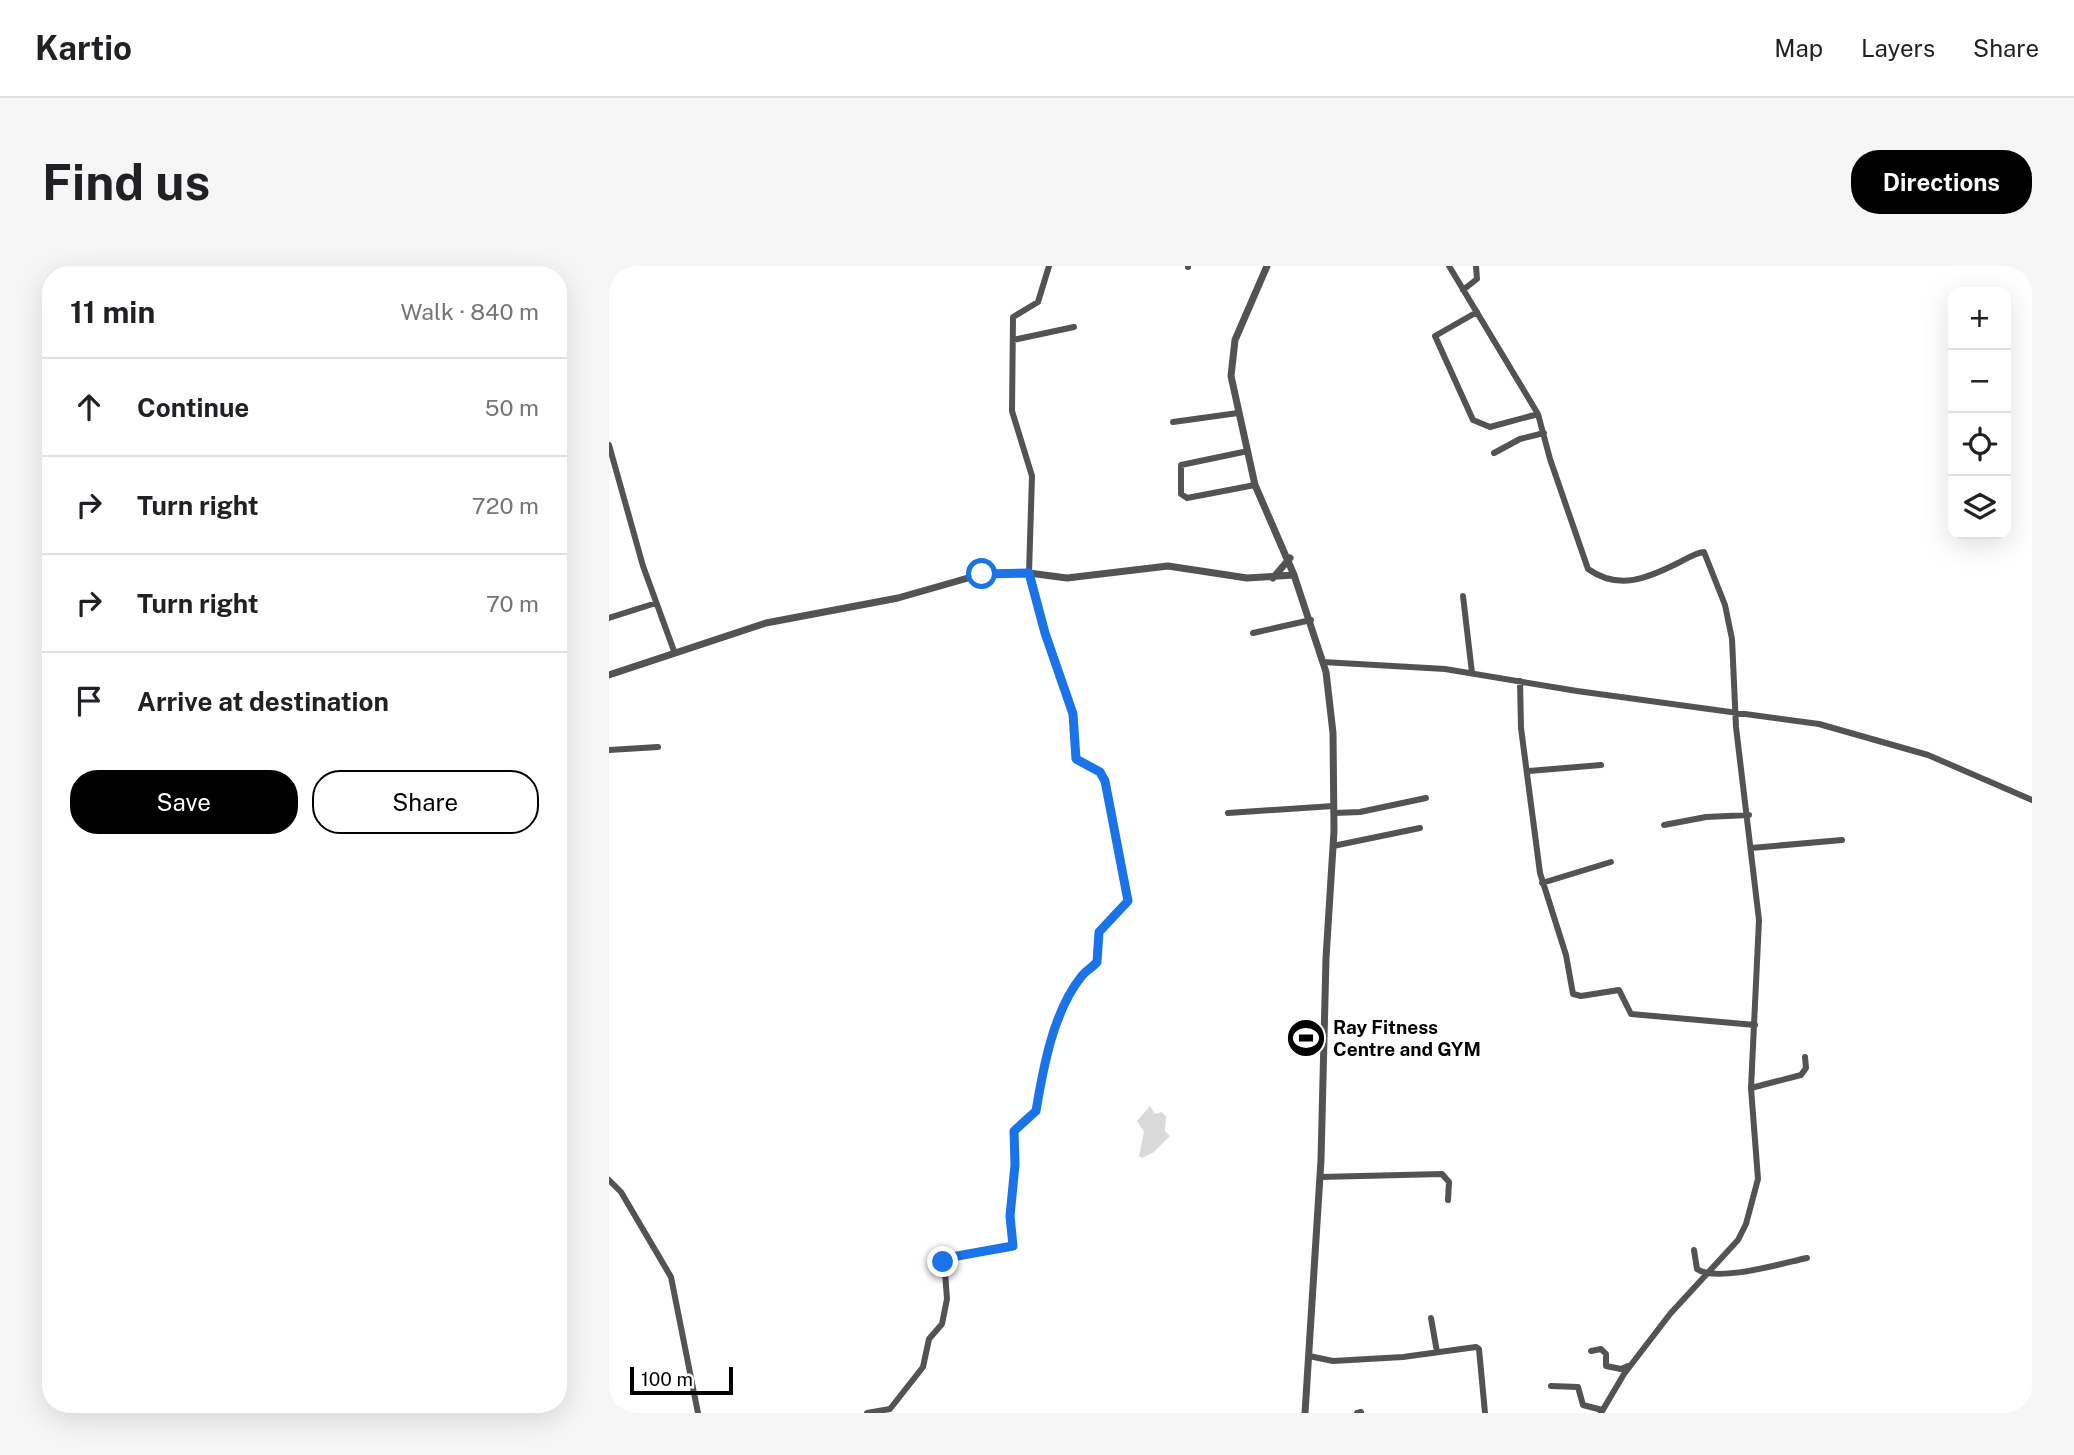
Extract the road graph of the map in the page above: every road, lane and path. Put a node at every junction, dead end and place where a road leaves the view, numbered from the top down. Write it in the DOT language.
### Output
graph roads {
  1 [pos="1049,266"];
  2 [pos="1268,266"];
  3 [pos="1449,266"];
  4 [pos="1476,266"];
  5 [pos="1463,289"];
  6 [pos="1477,312"];
  7 [pos="1074,327"];
  8 [pos="1013,340"];
  9 [pos="1238,413"];
  10 [pos="1538,414"];
  11 [pos="1173,422"];
  12 [pos="1544,433"];
  13 [pos="609,445"];
  14 [pos="1248,451"];
  15 [pos="1494,453"];
  16 [pos="1255,485"];
  17 [pos="1290,558"];
  18 [pos="1029,573"];
  19 [pos="1294,575"];
  20 [pos="1273,578"];
  21 [pos="1463,596"];
  22 [pos="656,603"];
  23 [pos="609,618"];
  24 [pos="1311,620"];
  25 [pos="1252,633"];
  26 [pos="674,652"];
  27 [pos="1323,662"];
  28 [pos="1472,673"];
  29 [pos="609,674"];
  30 [pos="1520,681"];
  31 [pos="1736,712"];
  32 [pos="658,747"];
  33 [pos="609,750"];
  34 [pos="1601,765"];
  35 [pos="1529,771"];
  36 [pos="1426,798"];
  37 [pos="2032,800"];
  38 [pos="1334,810"];
  39 [pos="1228,813"];
  40 [pos="1749,815"];
  41 [pos="1664,825"];
  42 [pos="1420,828"];
  43 [pos="1842,840"];
  44 [pos="1332,846"];
  45 [pos="1751,848"];
  46 [pos="1611,862"];
  47 [pos="1542,883"];
  48 [pos="1755,1026"];
  49 [pos="1805,1057"];
  50 [pos="1751,1088"];
  51 [pos="1320,1177"];
  52 [pos="609,1180"];
  53 [pos="1448,1200"];
  54 [pos="1693,1250"];
  55 [pos="1807,1258"];
  56 [pos="1710,1273"];
  57 [pos="1431,1318"];
  58 [pos="1591,1351"];
  59 [pos="1437,1352"];
  60 [pos="1309,1356"];
  61 [pos="1630,1365"];
  62 [pos="1552,1386"];
  63 [pos="1601,1411"];
  64 [pos="698,1413"];
  65 [pos="867,1413"];
  66 [pos="1305,1413"];
  67 [pos="1485,1413"];
  1 -- 8 [label="street"];
  2 -- 9 [label="street"];
  3 -- 5 [label="street"];
  4 -- 5 [label="street"];
  5 -- 6 [label="street"];
  6 -- 10 [label="street"];
  6 -- 10 [label="street"];
  7 -- 8 [label="street"];
  8 -- 18 [label="street"];
  9 -- 11 [label="street"];
  9 -- 14 [label="street"];
  10 -- 12 [label="street"];
  12 -- 15 [label="street"];
  12 -- 31 [label="street"];
  13 -- 22 [label="street"];
  14 -- 16 [label="street"];
  14 -- 16 [label="street"];
  16 -- 17 [label="street"];
  17 -- 19 [label="street"];
  17 -- 20 [label="street"];
  18 -- 20 [label="street"];
  18 -- 26 [label="street"];
  18 -- 65 [label="street"];
  19 -- 20 [label="street"];
  19 -- 24 [label="street"];
  21 -- 28 [label="street"];
  22 -- 23 [label="street"];
  22 -- 26 [label="street"];
  24 -- 25 [label="street"];
  24 -- 27 [label="street"];
  26 -- 29 [label="street"];
  27 -- 28 [label="street"];
  27 -- 38 [label="street"];
  28 -- 30 [label="street"];
  30 -- 31 [label="street"];
  30 -- 35 [label="street"];
  31 -- 37 [label="street"];
  31 -- 40 [label="street"];
  32 -- 33 [label="street"];
  34 -- 35 [label="street"];
  35 -- 47 [label="street"];
  36 -- 38 [label="street"];
  38 -- 39 [label="street"];
  38 -- 44 [label="street"];
  40 -- 41 [label="street"];
  40 -- 45 [label="street"];
  42 -- 44 [label="street"];
  43 -- 45 [label="street"];
  44 -- 51 [label="street"];
  45 -- 48 [label="street"];
  46 -- 47 [label="street"];
  47 -- 48 [label="street"];
  48 -- 50 [label="street"];
  49 -- 50 [label="street"];
  50 -- 56 [label="street"];
  51 -- 53 [label="street"];
  51 -- 60 [label="street"];
  52 -- 64 [label="street"];
  54 -- 56 [label="street"];
  55 -- 56 [label="street"];
  56 -- 61 [label="street"];
  57 -- 59 [label="street"];
  58 -- 61 [label="street"];
  59 -- 60 [label="street"];
  59 -- 67 [label="street"];
  60 -- 66 [label="street"];
  61 -- 63 [label="street"];
  62 -- 63 [label="street"];
}
